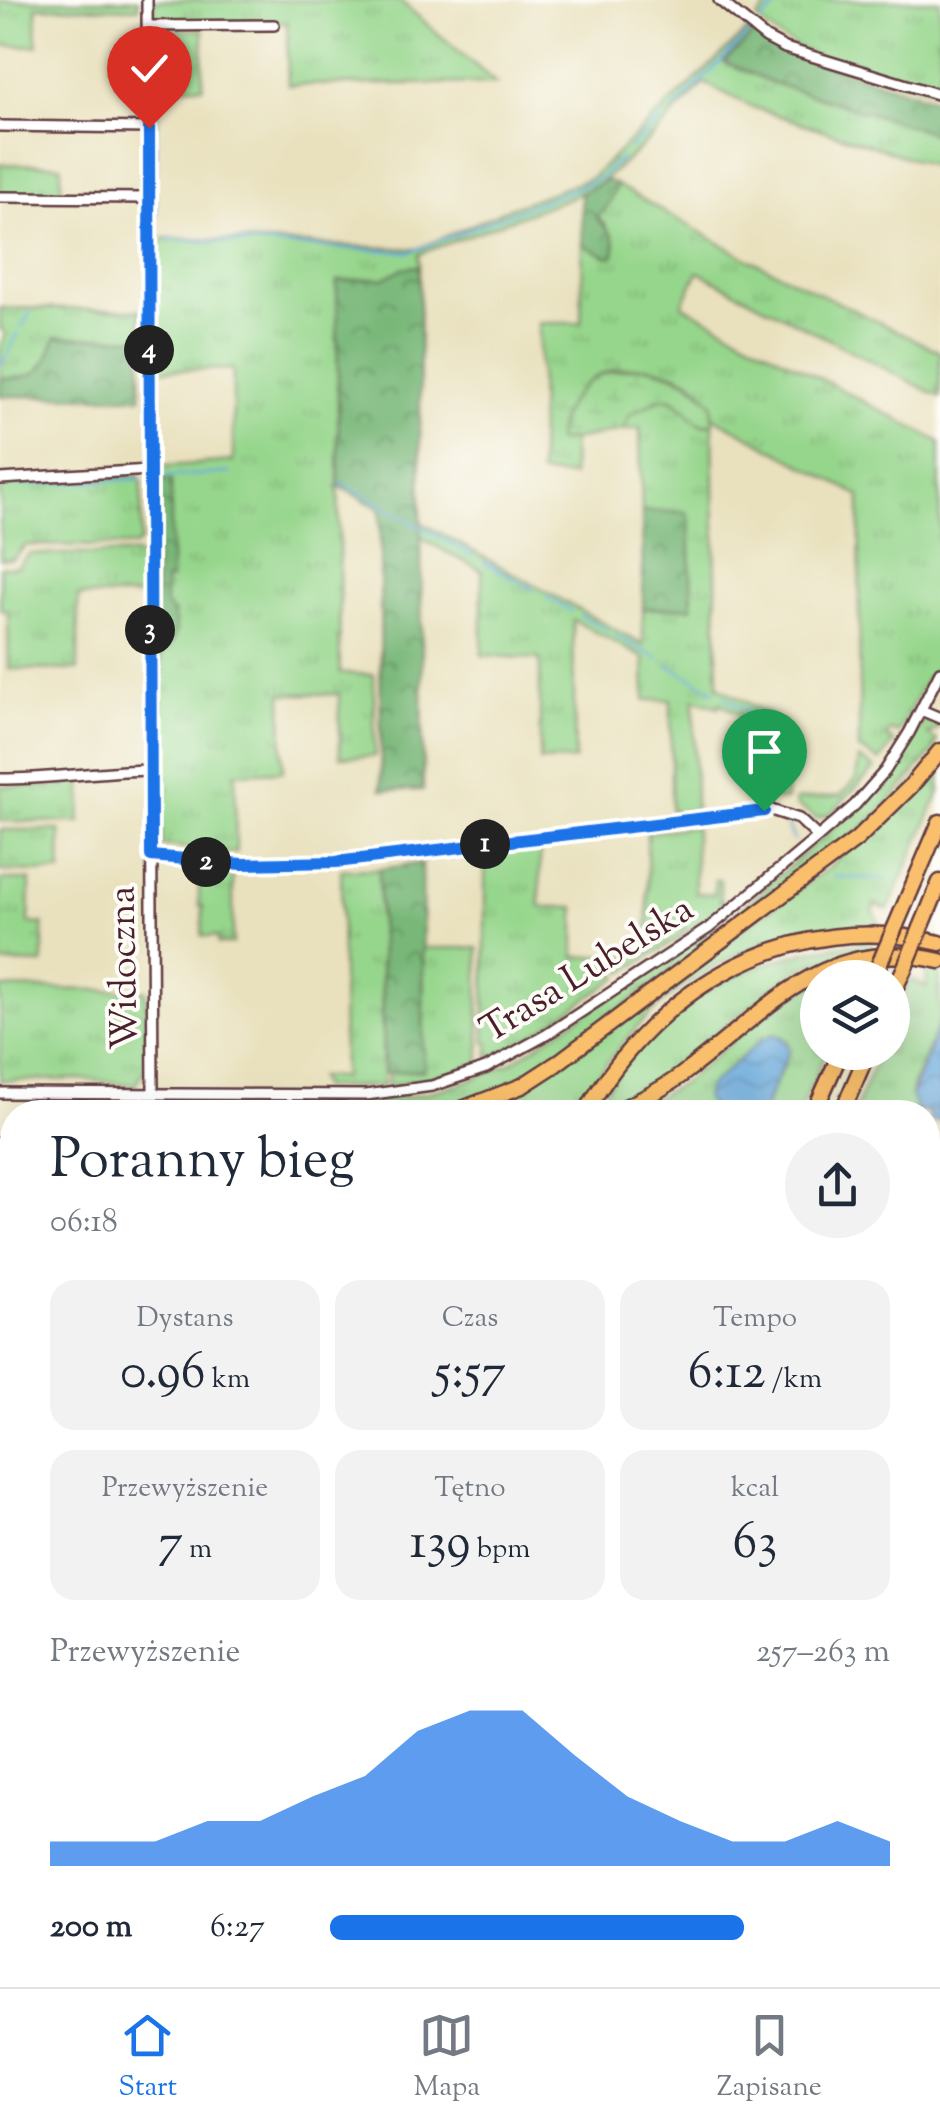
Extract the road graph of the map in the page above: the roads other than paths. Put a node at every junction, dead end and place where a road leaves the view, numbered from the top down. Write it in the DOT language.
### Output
graph roads {
  1 [pos="147,0"];
  2 [pos="719,0"];
  3 [pos="148,26"];
  4 [pos="274,26"];
  5 [pos="940,95"];
  6 [pos="0,126"];
  7 [pos="149,128"];
  8 [pos="0,197"];
  9 [pos="149,198"];
  10 [pos="150,470"];
  11 [pos="0,479"];
  12 [pos="940,672"];
  13 [pos="921,710"];
  14 [pos="940,718"];
  15 [pos="940,751"];
  16 [pos="150,770"];
  17 [pos="0,779"];
  18 [pos="940,822"];
  19 [pos="818,837"];
  20 [pos="151,856"];
  21 [pos="940,882"];
  22 [pos="940,944"];
  23 [pos="881,960"];
  24 [pos="908,960"];
  25 [pos="940,961"];
  26 [pos="832,1070"];
  27 [pos="860,1070"];
  28 [pos="0,1093"];
  29 [pos="154,1094"];
  30 [pos="485,1100"];
  31 [pos="593,1100"];
  32 [pos="637,1100"];
  33 [pos="819,1100"];
  34 [pos="847,1100"];
  1 -- 3 [label="street, Widoczna"];
  2 -- 5 [label="street"];
  3 -- 4 [label="street"];
  3 -- 7 [label="street, Widoczna"];
  6 -- 7 [label="street"];
  7 -- 9 [label="street, Widoczna"];
  8 -- 9 [label="street"];
  9 -- 10 [label="street, Widoczna"];
  10 -- 11 [label="street"];
  10 -- 16 [label="street, Widoczna"];
  12 -- 13 [label="street, Trasa Lubelska"];
  13 -- 14 [label="street"];
  13 -- 19 [label="street, Trasa Lubelska"];
  15 -- 30 [label="highway"];
  16 -- 17 [label="street"];
  16 -- 20 [label="street, Widoczna"];
  18 -- 23 [label="highway, bridge"];
  19 -- 20 [label="street"];
  19 -- 29 [label="street, Trasa Lubelska"];
  20 -- 29 [label="street, Widoczna"];
  21 -- 24 [label="highway, bridge"];
  22 -- 31 [label="highway"];
  25 -- 32 [label="highway"];
  26 -- 33 [label="highway"];
  27 -- 34 [label="highway"];
  28 -- 29 [label="street, Trasa Lubelska"];
}
